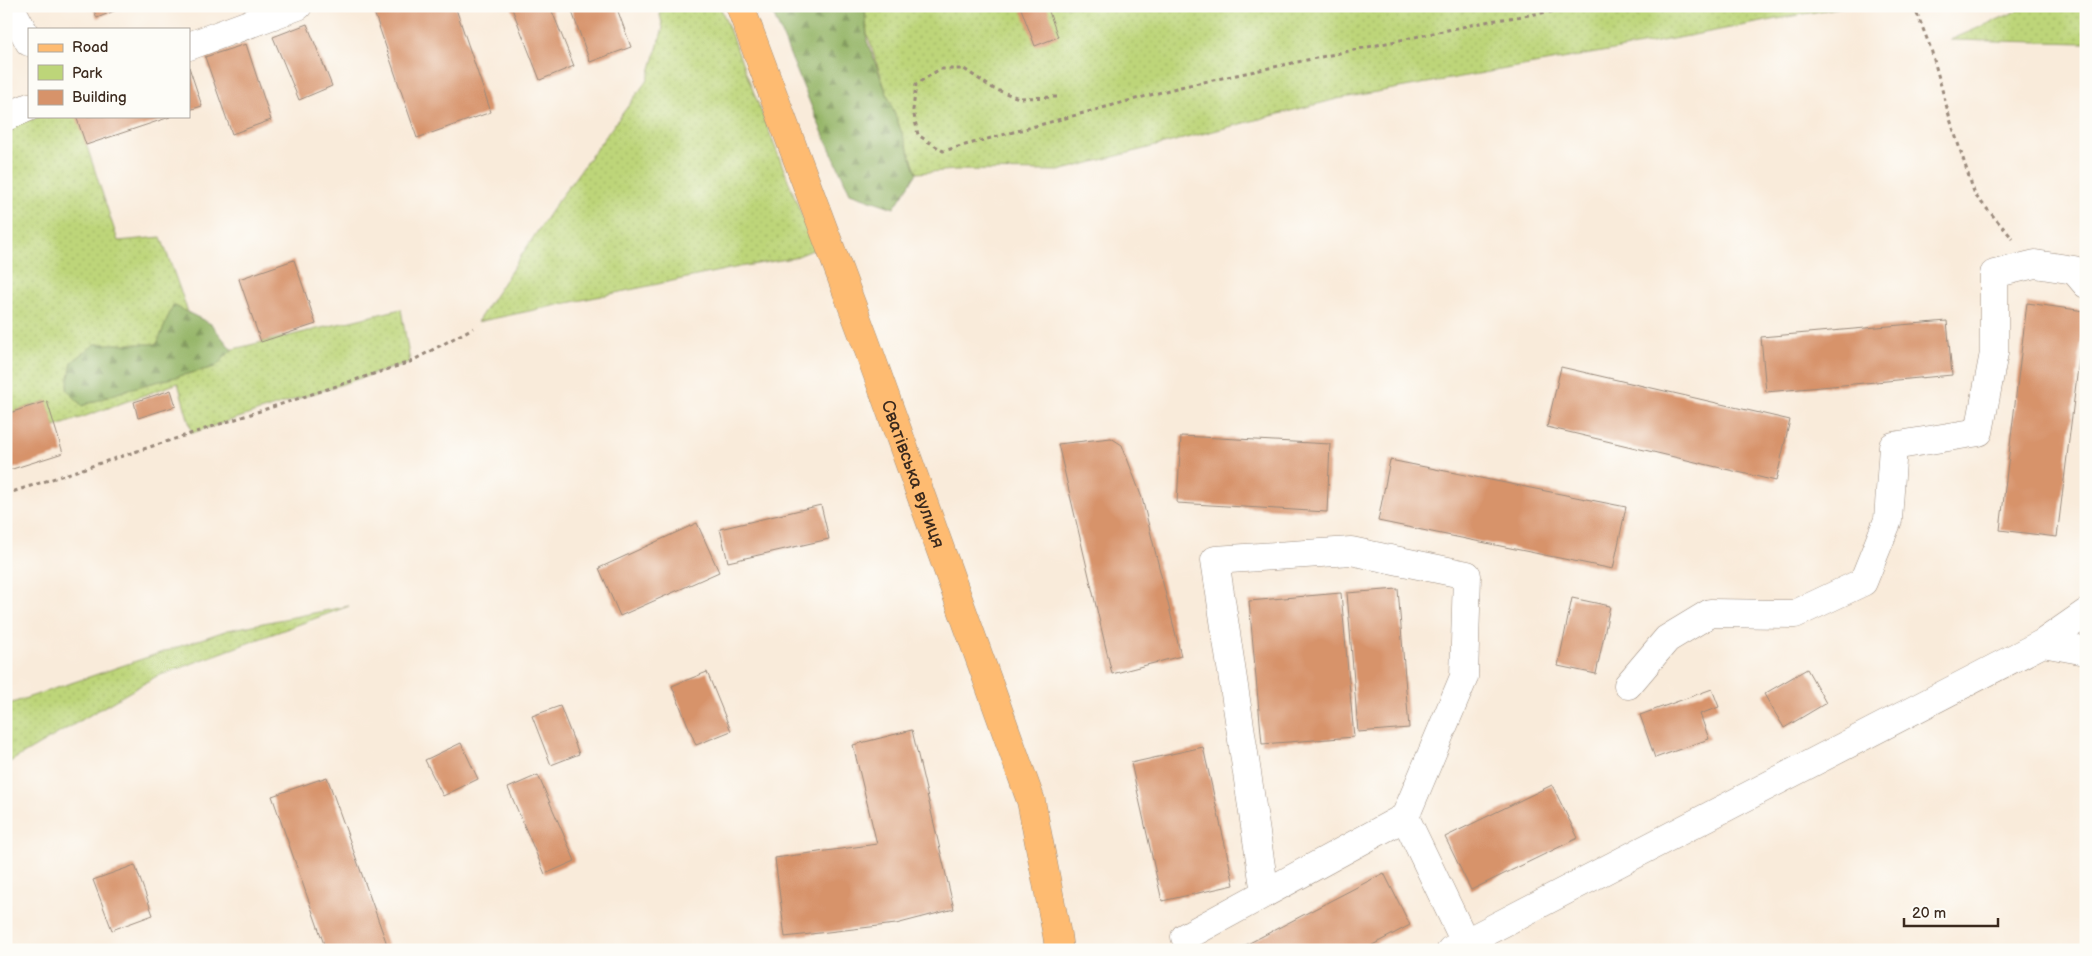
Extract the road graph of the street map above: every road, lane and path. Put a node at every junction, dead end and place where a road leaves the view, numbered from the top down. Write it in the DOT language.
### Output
graph roads {
  1 [pos="10,6"];
  2 [pos="298,6"];
  3 [pos="740,6"];
  4 [pos="1588,6"];
  5 [pos="1914,6"];
  6 [pos="28,40"];
  7 [pos="190,46"];
  8 [pos="1057,97"];
  9 [pos="28,107"];
  10 [pos="6,117"];
  11 [pos="2035,264"];
  12 [pos="2086,284"];
  13 [pos="473,328"];
  14 [pos="6,494"];
  15 [pos="2086,613"];
  16 [pos="2043,643"];
  17 [pos="2086,651"];
  18 [pos="1628,685"];
  19 [pos="1405,817"];
  20 [pos="1266,893"];
  21 [pos="1185,936"];
  22 [pos="1458,946"];
  23 [pos="1058,950"];
  1 -- 6 [label="street"];
  2 -- 7 [label="street"];
  3 -- 23 [label="main road, Сватівська вулиця"];
  4 -- 8 [label="path"];
  5 -- 11 [label="path"];
  9 -- 10 [label="street"];
  11 -- 12 [label="street"];
  11 -- 18 [label="street"];
  13 -- 14 [label="path"];
  15 -- 16 [label="street"];
  16 -- 17 [label="street"];
  16 -- 22 [label="street"];
  19 -- 20 [label="street"];
  19 -- 20 [label="street"];
  19 -- 22 [label="street"];
  20 -- 21 [label="street"];
}
